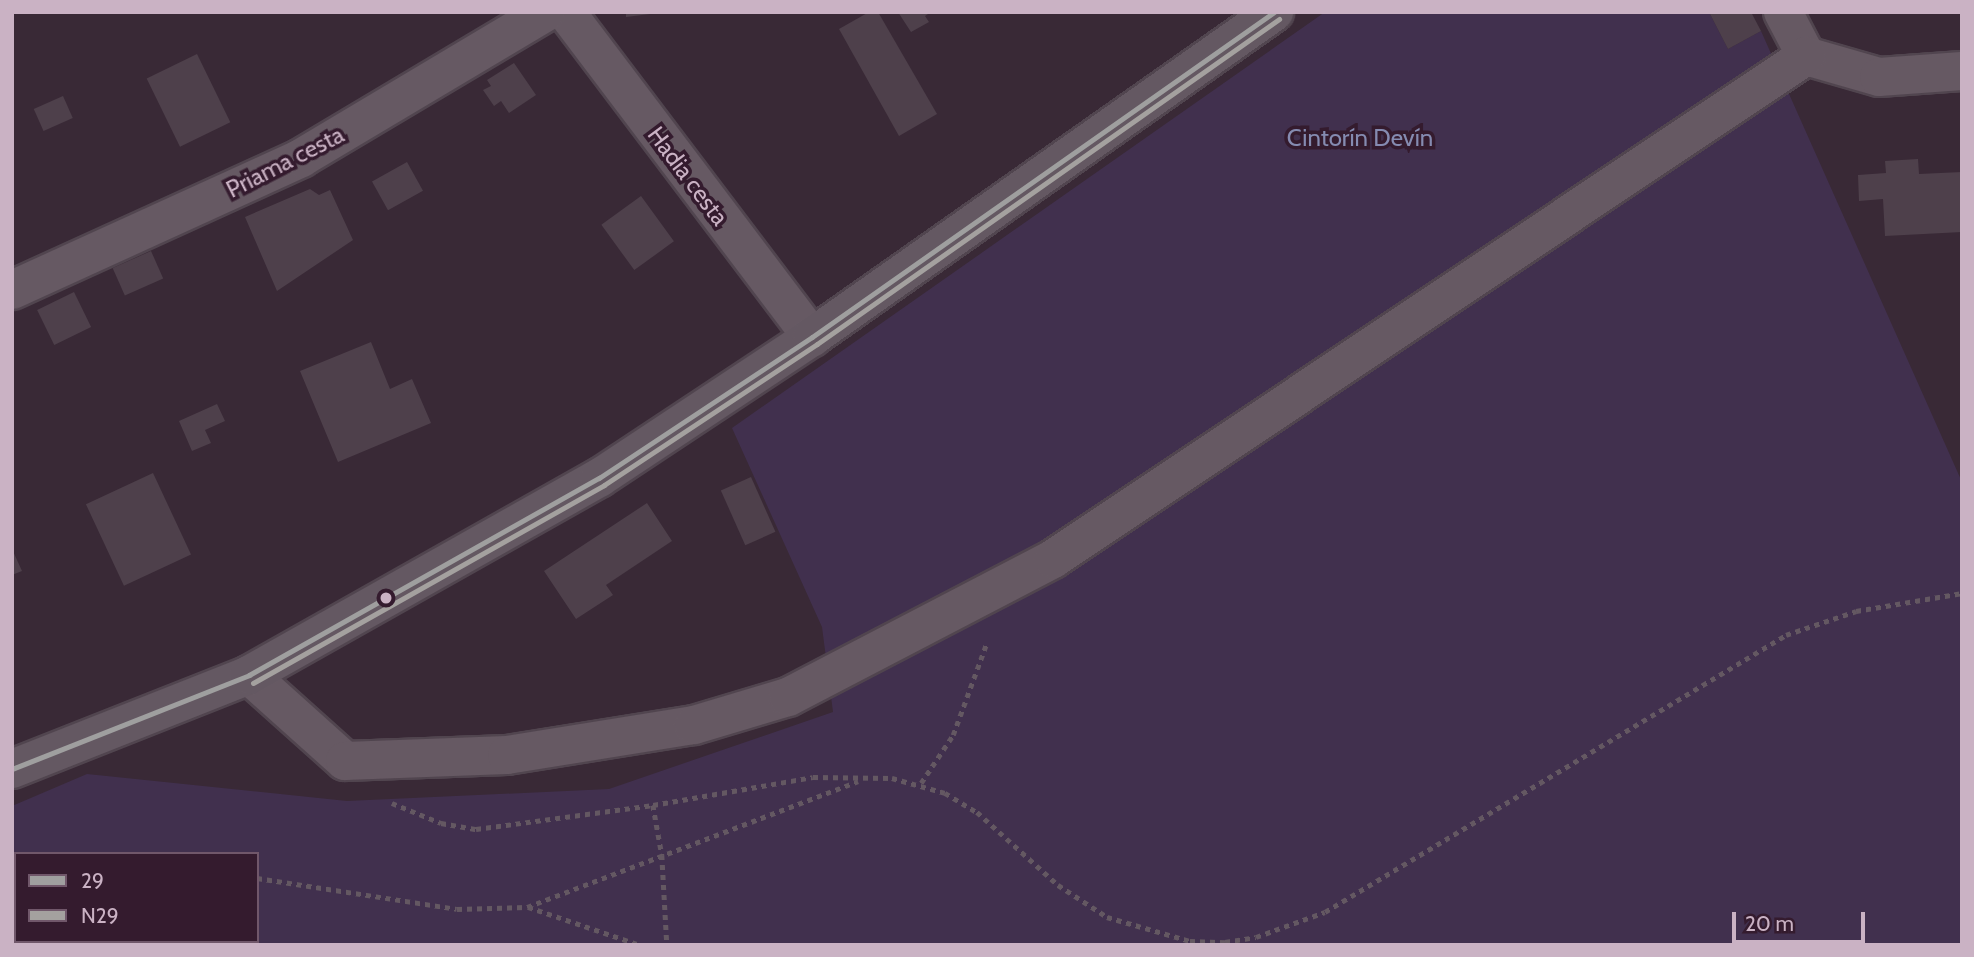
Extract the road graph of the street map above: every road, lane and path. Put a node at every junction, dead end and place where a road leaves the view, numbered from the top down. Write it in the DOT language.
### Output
graph roads {
  1 [pos="546,12"];
  2 [pos="566,12"];
  3 [pos="1274,12"];
  4 [pos="1783,12"];
  5 [pos="1806,56"];
  6 [pos="1962,71"];
  7 [pos="12,290"];
  8 [pos="812,337"];
  9 [pos="1011,580"];
  10 [pos="1962,593"];
  11 [pos="249,675"];
  12 [pos="15,760"];
  13 [pos="345,761"];
  14 [pos="862,780"];
  15 [pos="921,783"];
  16 [pos="653,805"];
  17 [pos="662,855"];
  18 [pos="259,878"];
  19 [pos="527,907"];
  20 [pos="640,945"];
  21 [pos="667,945"];
  1 -- 7 [label="street, Priama cesta"];
  2 -- 8 [label="street, Hadia cesta"];
  3 -- 8 [label="street"];
  4 -- 5 [label="street"];
  5 -- 6 [label="street"];
  5 -- 9 [label="street"];
  8 -- 11 [label="street"];
  9 -- 13 [label="street"];
  9 -- 15 [label="path"];
  10 -- 15 [label="path"];
  11 -- 12 [label="street"];
  11 -- 13 [label="street"];
  13 -- 16 [label="path"];
  14 -- 15 [label="path"];
  14 -- 16 [label="path"];
  14 -- 17 [label="path"];
  16 -- 17 [label="path"];
  17 -- 19 [label="path"];
  17 -- 21 [label="path"];
  18 -- 19 [label="path"];
  19 -- 20 [label="path"];
}
